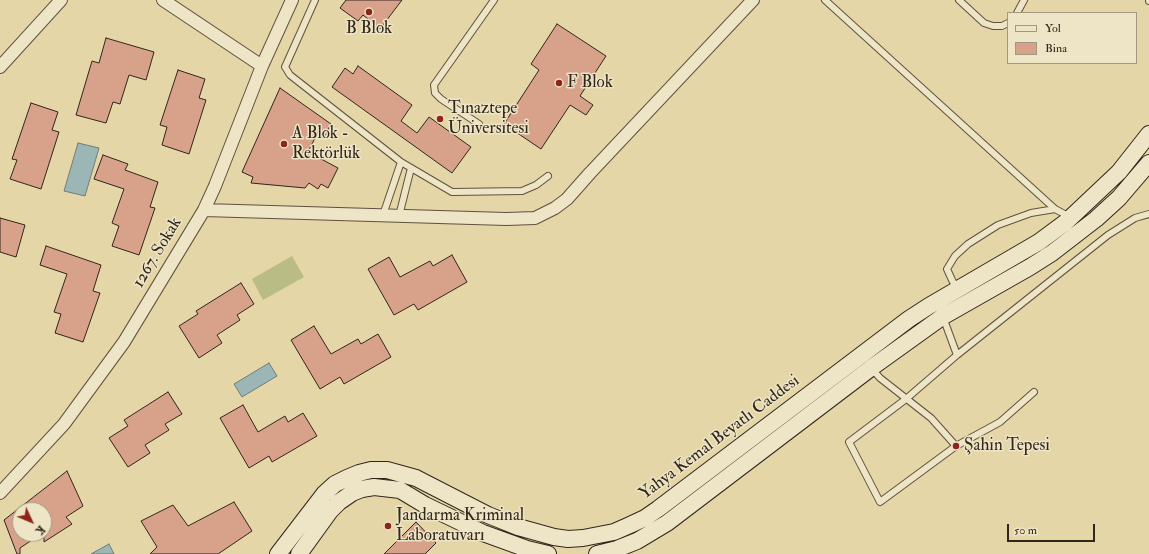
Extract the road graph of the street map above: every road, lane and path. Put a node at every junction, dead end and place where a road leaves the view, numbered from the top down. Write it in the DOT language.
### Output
graph roads {
  1 [pos="61,0"];
  2 [pos="163,0"];
  3 [pos="292,0"];
  4 [pos="315,0"];
  5 [pos="494,0"];
  6 [pos="752,0"];
  7 [pos="825,0"];
  8 [pos="958,0"];
  9 [pos="1024,0"];
  10 [pos="1018,12"];
  11 [pos="1007,24"];
  12 [pos="262,66"];
  13 [pos="0,68"];
  14 [pos="479,124"];
  15 [pos="1149,134"];
  16 [pos="401,162"];
  17 [pos="1149,163"];
  18 [pos="411,168"];
  19 [pos="548,176"];
  20 [pos="1055,209"];
  21 [pos="204,210"];
  22 [pos="383,214"];
  23 [pos="1149,214"];
  24 [pos="399,216"];
  25 [pos="1072,217"];
  26 [pos="962,296"];
  27 [pos="942,317"];
  28 [pos="957,355"];
  29 [pos="871,368"];
  30 [pos="834,376"];
  31 [pos="845,388"];
  32 [pos="1034,392"];
  33 [pos="906,399"];
  34 [pos="956,446"];
  35 [pos="0,493"];
  36 [pos="278,554"];
  37 [pos="299,554"];
  38 [pos="548,554"];
  39 [pos="597,554"];
  1 -- 13 [label="street"];
  2 -- 12 [label="street"];
  3 -- 12 [label="street, 1267. Sokak"];
  4 -- 16 [label="lane"];
  5 -- 14 [label="lane"];
  6 -- 24 [label="street"];
  7 -- 20 [label="lane"];
  8 -- 11 [label="lane"];
  9 -- 10 [label="lane"];
  12 -- 21 [label="street, 1267. Sokak"];
  15 -- 25 [label="main road, Yahya Kemal Beyatlı Caddesi"];
  16 -- 18 [label="lane"];
  16 -- 22 [label="lane"];
  17 -- 26 [label="main road, Yahya Kemal Beyatlı Caddesi"];
  18 -- 19 [label="lane"];
  18 -- 24 [label="lane"];
  20 -- 25 [label="lane"];
  20 -- 26 [label="lane"];
  21 -- 22 [label="street"];
  21 -- 35 [label="street, 1267. Sokak"];
  22 -- 24 [label="street"];
  23 -- 28 [label="lane"];
  25 -- 26 [label="main road, Yahya Kemal Beyatlı Caddesi"];
  26 -- 27 [label="main road, Yahya Kemal Beyatlı Caddesi"];
  26 -- 30 [label="main road, Yahya Kemal Beyatlı Caddesi"];
  27 -- 28 [label="lane"];
  27 -- 29 [label="main road, Yahya Kemal Beyatlı Caddesi"];
  28 -- 33 [label="lane"];
  29 -- 31 [label="main road, Yahya Kemal Beyatlı Caddesi"];
  29 -- 33 [label="lane"];
  30 -- 31 [label="main road"];
  30 -- 36 [label="main road, Yahya Kemal Beyatlı Caddesi"];
  31 -- 39 [label="main road, Yahya Kemal Beyatlı Caddesi"];
  32 -- 34 [label="lane"];
  33 -- 34 [label="lane"];
  33 -- 34 [label="lane"];
  37 -- 38 [label="main road"];
}
